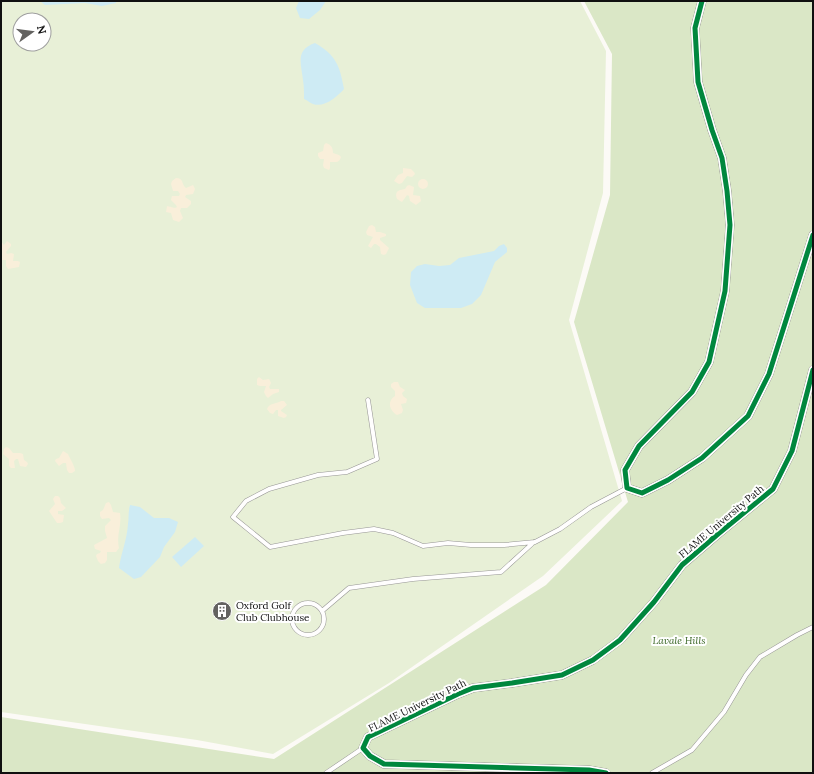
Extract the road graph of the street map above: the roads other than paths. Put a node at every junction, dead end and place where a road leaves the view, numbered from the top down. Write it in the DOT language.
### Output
graph roads {
  1 [pos="702,1"];
  2 [pos="813,235"];
  3 [pos="813,370"];
  4 [pos="368,400"];
  5 [pos="627,488"];
  6 [pos="535,542"];
  7 [pos="322,611"];
  8 [pos="813,627"];
  9 [pos="363,748"];
  10 [pos="326,773"];
  11 [pos="606,773"];
  12 [pos="652,773"];
  1 -- 5 [label="street"];
  2 -- 5 [label="street"];
  3 -- 9 [label="street, FLAME University Path"];
  4 -- 6 [label="lane"];
  5 -- 6 [label="lane"];
  6 -- 7 [label="lane"];
  7 -- 7 [label="lane"];
  8 -- 12 [label="lane"];
  9 -- 10 [label="lane"];
  9 -- 11 [label="street"];
}
